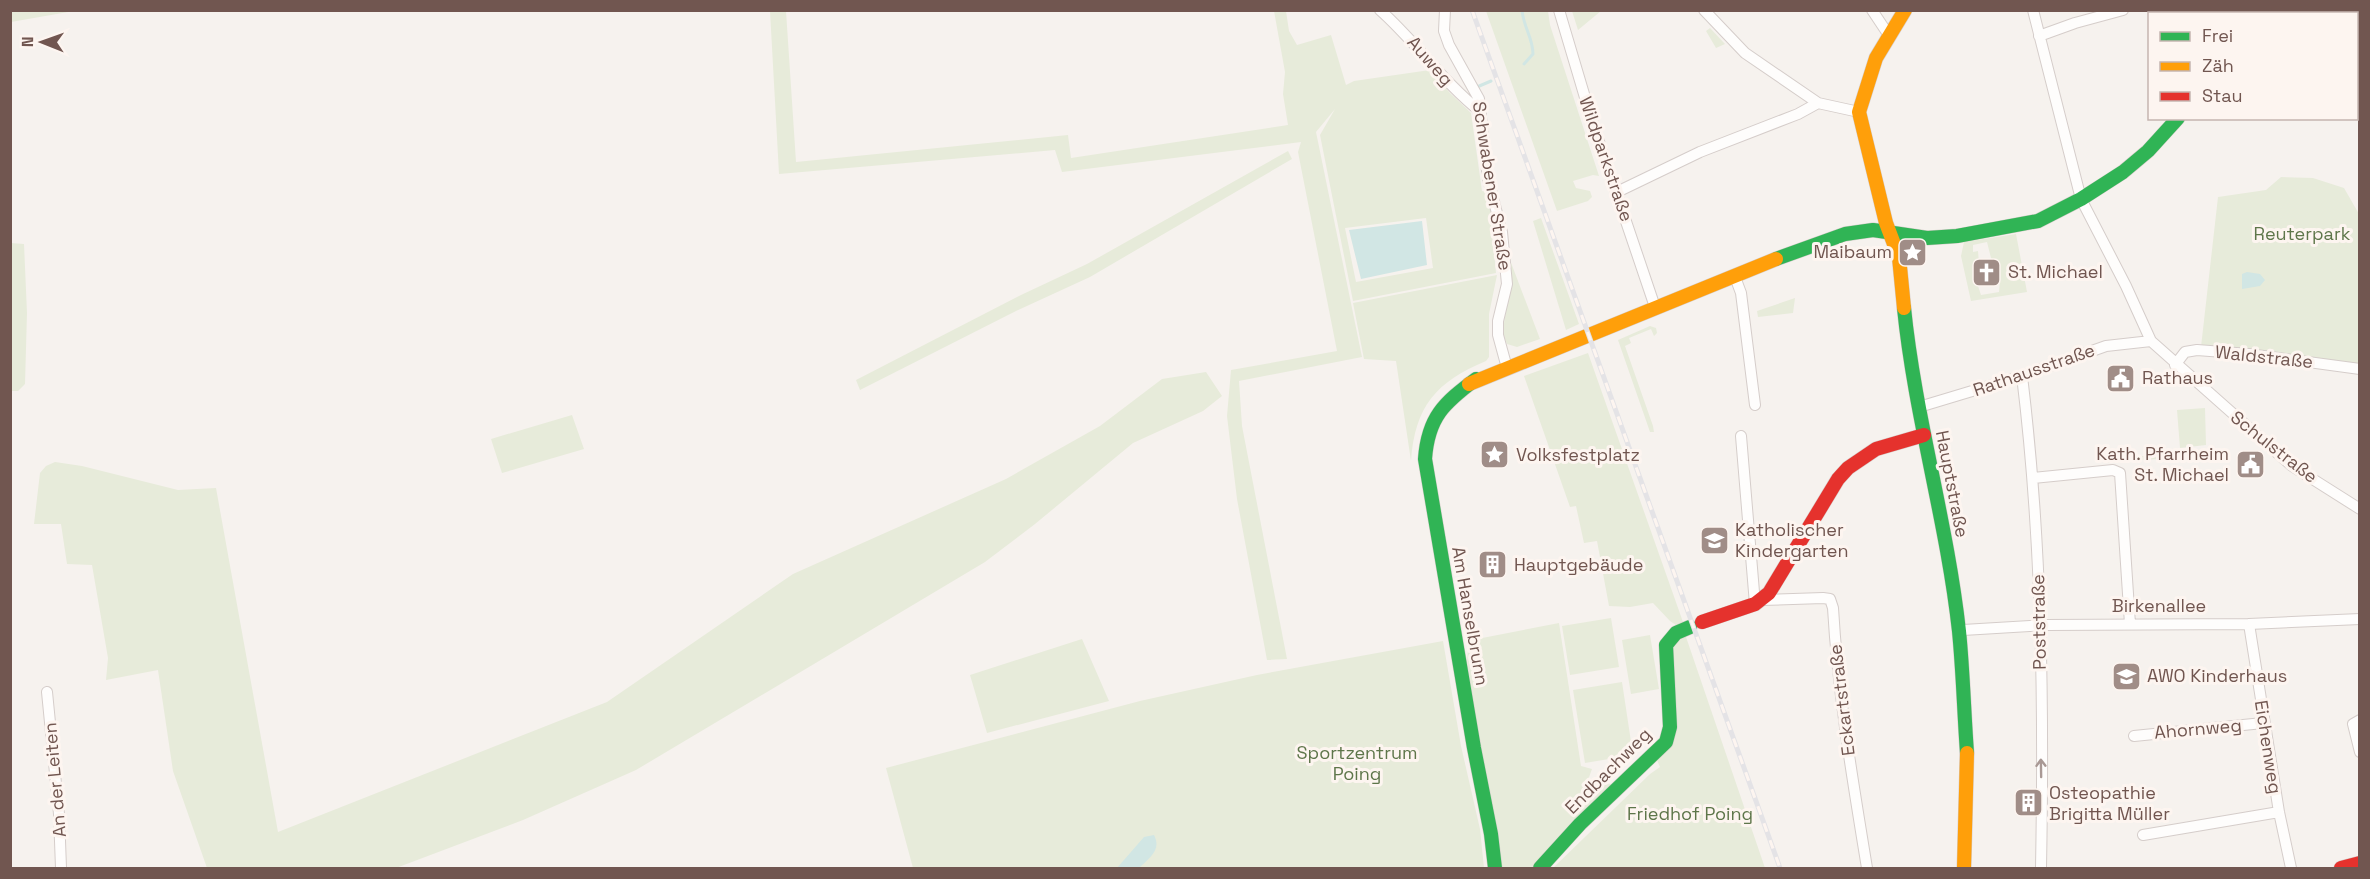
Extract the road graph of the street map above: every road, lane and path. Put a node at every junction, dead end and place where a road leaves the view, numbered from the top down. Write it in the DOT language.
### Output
graph roads {
  1 [pos="1380,10"];
  2 [pos="1445,10"];
  3 [pos="1559,10"];
  4 [pos="1704,10"];
  5 [pos="1872,10"];
  6 [pos="1905,10"];
  7 [pos="2033,10"];
  8 [pos="2124,10"];
  9 [pos="1888,34"];
  10 [pos="2039,36"];
  11 [pos="1818,103"];
  12 [pos="1481,112"];
  13 [pos="1859,112"];
  14 [pos="2176,120"];
  15 [pos="1617,192"];
  16 [pos="2081,199"];
  17 [pos="1892,233"];
  18 [pos="1735,277"];
  19 [pos="1655,307"];
  20 [pos="2151,341"];
  21 [pos="2175,365"];
  22 [pos="1507,368"];
  23 [pos="2360,369"];
  24 [pos="2022,376"];
  25 [pos="1755,405"];
  26 [pos="1919,406"];
  27 [pos="1924,435"];
  28 [pos="1741,436"];
  29 [pos="2033,478"];
  30 [pos="2360,509"];
  31 [pos="1758,602"];
  32 [pos="2360,618"];
  33 [pos="2130,624"];
  34 [pos="2248,624"];
  35 [pos="2039,625"];
  36 [pos="1961,630"];
  37 [pos="47,692"];
  38 [pos="2360,720"];
  39 [pos="2263,723"];
  40 [pos="2134,735"];
  41 [pos="2360,752"];
  42 [pos="2279,813"];
  43 [pos="2143,835"];
  44 [pos="2360,863"];
  45 [pos="61,868"];
  46 [pos="1495,868"];
  47 [pos="1540,868"];
  48 [pos="1868,868"];
  49 [pos="1964,868"];
  50 [pos="2041,868"];
  51 [pos="2291,868"];
  52 [pos="2341,868"];
  1 -- 12 [label="street, Auweg"];
  2 -- 12 [label="street, Schwabener Straße"];
  3 -- 15 [label="street, Wildparkstraße"];
  4 -- 11 [label="street"];
  5 -- 9 [label="street"];
  6 -- 9 [label="street"];
  7 -- 10 [label="street, Schulstraße"];
  8 -- 10 [label="street"];
  9 -- 13 [label="street"];
  10 -- 16 [label="street, Schulstraße"];
  11 -- 13 [label="street"];
  11 -- 15 [label="street"];
  12 -- 22 [label="street, Schwabener Straße"];
  13 -- 17 [label="street, Hauptstraße"];
  14 -- 16 [label="street, Am Hanselbrunn"];
  15 -- 19 [label="street, Wildparkstraße"];
  16 -- 17 [label="street, Am Hanselbrunn"];
  16 -- 20 [label="street, Schulstraße"];
  17 -- 18 [label="street, Am Hanselbrunn"];
  17 -- 26 [label="street, Hauptstraße"];
  18 -- 19 [label="street, Am Hanselbrunn"];
  18 -- 25 [label="street"];
  19 -- 22 [label="street, Am Hanselbrunn"];
  20 -- 21 [label="street, Schulstraße"];
  20 -- 24 [label="street, Rathausstraße"];
  21 -- 23 [label="street, Waldstraße"];
  21 -- 30 [label="street, Schulstraße"];
  22 -- 46 [label="street, Am Hanselbrunn"];
  24 -- 26 [label="street, Rathausstraße"];
  24 -- 29 [label="street, Poststraße"];
  26 -- 27 [label="street, Hauptstraße"];
  27 -- 31 [label="street"];
  27 -- 36 [label="street, Hauptstraße"];
  28 -- 31 [label="street"];
  29 -- 33 [label="street"];
  29 -- 35 [label="street, Poststraße"];
  31 -- 47 [label="street, Endbachweg"];
  31 -- 48 [label="street, Eckartstraße"];
  32 -- 34 [label="street, Birkenallee"];
  33 -- 34 [label="street, Birkenallee"];
  33 -- 35 [label="street, Birkenallee"];
  34 -- 39 [label="street, Eichenweg"];
  35 -- 36 [label="street, Birkenallee"];
  50 -- 35 [label="street, Poststraße, one-way"];
  36 -- 49 [label="street, Hauptstraße"];
  37 -- 45 [label="street, An der Leiten"];
  38 -- 41 [label="street"];
  39 -- 40 [label="street, Ahornweg"];
  39 -- 42 [label="street, Eichenweg"];
  42 -- 43 [label="street"];
  42 -- 51 [label="street, Eichenweg"];
  44 -- 52 [label="street"];
}
